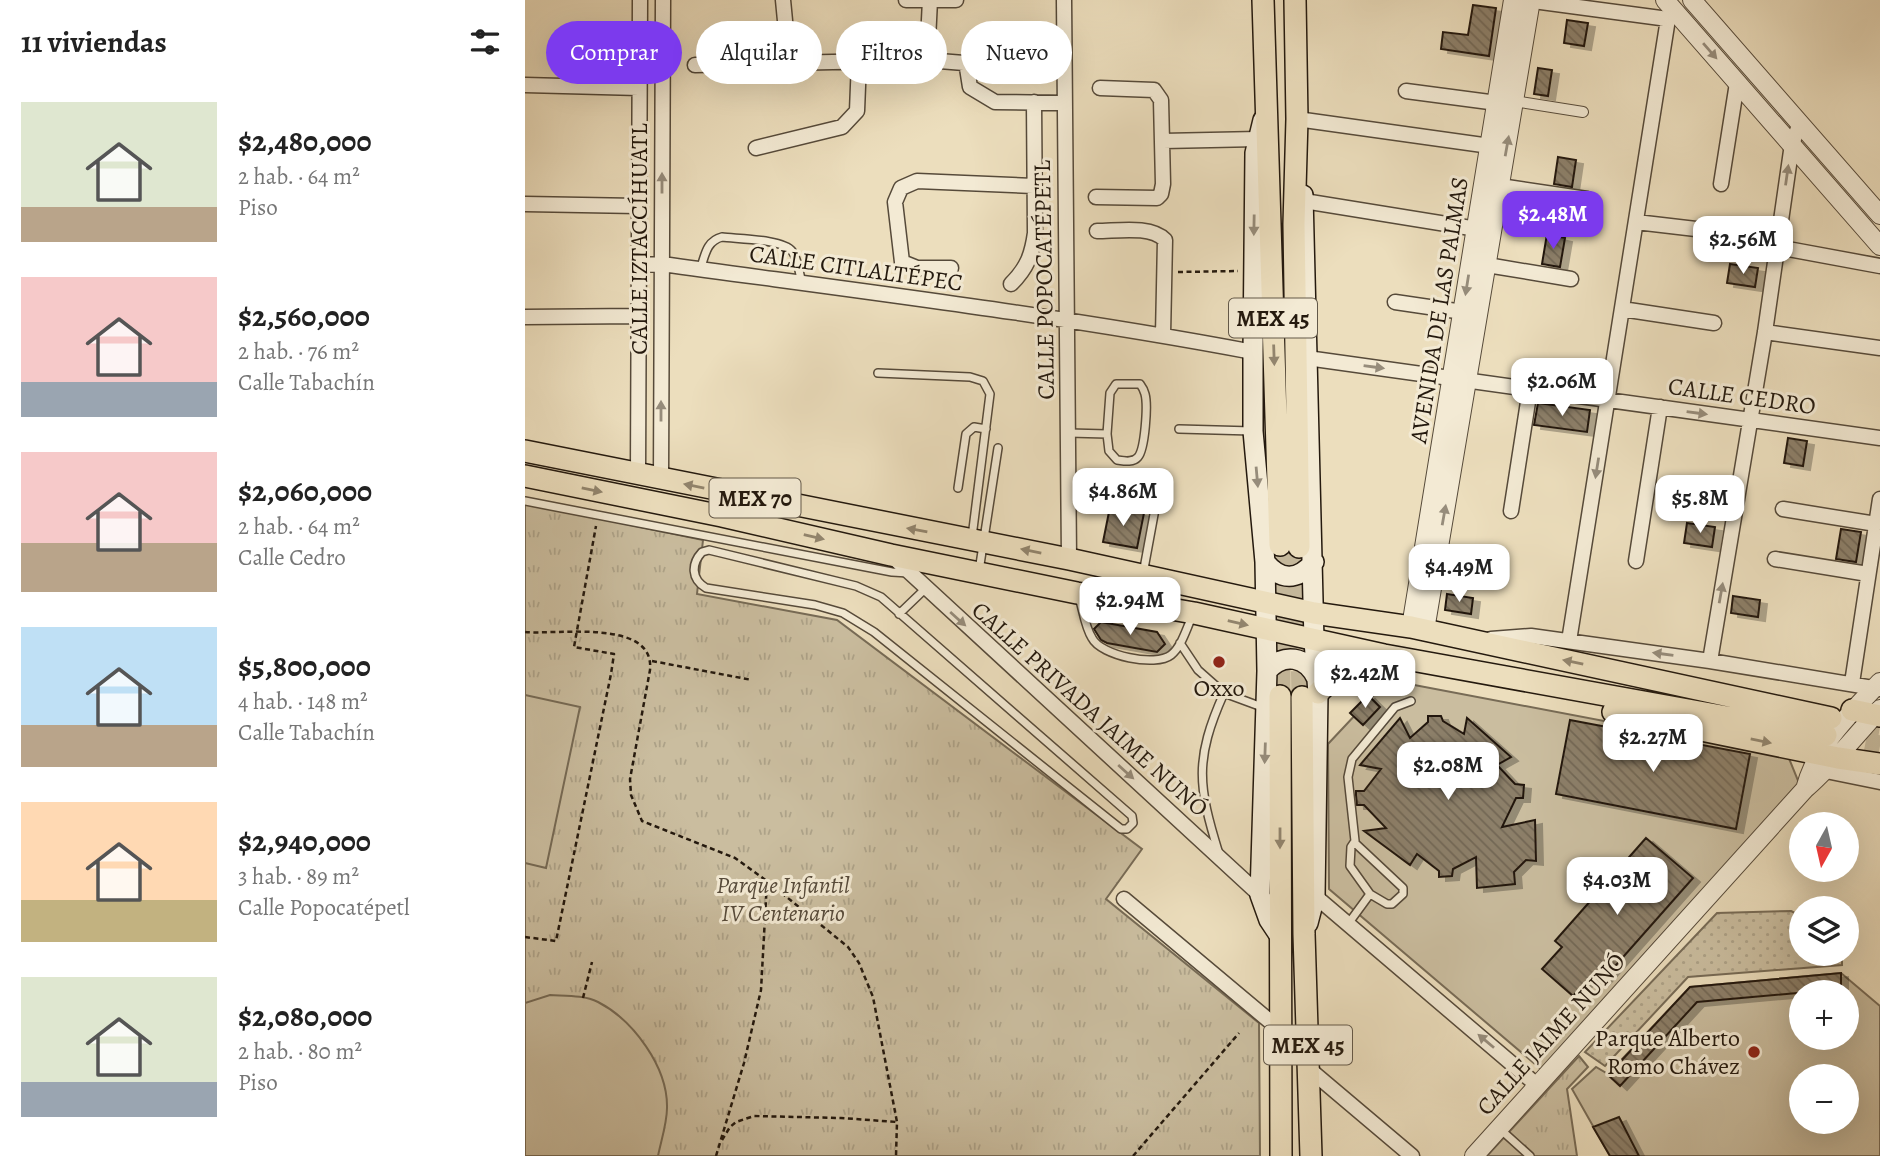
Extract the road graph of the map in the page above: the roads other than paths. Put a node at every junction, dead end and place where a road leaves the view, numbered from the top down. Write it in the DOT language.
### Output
graph roads {
  1 [pos="640,0"];
  2 [pos="663,0"];
  3 [pos="783,0"];
  4 [pos="906,0"];
  5 [pos="930,0"];
  6 [pos="956,0"];
  7 [pos="1064,0"];
  8 [pos="1263,0"];
  9 [pos="1294,0"];
  10 [pos="1513,0"];
  11 [pos="1529,0"];
  12 [pos="1692,0"];
  13 [pos="1670,11"];
  14 [pos="785,21"];
  15 [pos="929,21"];
  16 [pos="947,62"];
  17 [pos="1737,83"];
  18 [pos="858,84"];
  19 [pos="525,85"];
  20 [pos="639,88"];
  21 [pos="1100,88"];
  22 [pos="1406,91"];
  23 [pos="1034,102"];
  24 [pos="1506,102"];
  25 [pos="1065,103"];
  26 [pos="1267,110"];
  27 [pos="1583,112"];
  28 [pos="1297,119"];
  29 [pos="1800,124"];
  30 [pos="1258,139"];
  31 [pos="1164,141"];
  32 [pos="1296,142"];
  33 [pos="1791,144"];
  34 [pos="1490,146"];
  35 [pos="756,148"];
  36 [pos="1721,184"];
  37 [pos="1033,186"];
  38 [pos="1500,186"];
  39 [pos="1096,197"];
  40 [pos="1587,198"];
  41 [pos="1304,201"];
  42 [pos="525,204"];
  43 [pos="638,206"];
  44 [pos="1880,215"];
  45 [pos="1636,222"];
  46 [pos="1477,229"];
  47 [pos="1097,231"];
  48 [pos="1730,233"];
  49 [pos="1880,246"];
  50 [pos="1777,247"];
  51 [pos="662,264"];
  52 [pos="638,265"];
  53 [pos="1486,265"];
  54 [pos="1880,266"];
  55 [pos="951,268"];
  56 [pos="700,270"];
  57 [pos="1571,279"];
  58 [pos="802,284"];
  59 [pos="1010,284"];
  60 [pos="1395,302"];
  61 [pos="1622,309"];
  62 [pos="1463,312"];
  63 [pos="638,316"];
  64 [pos="525,317"];
  65 [pos="1067,320"];
  66 [pos="1714,323"];
  67 [pos="1765,332"];
  68 [pos="1163,335"];
  69 [pos="1880,348"];
  70 [pos="1253,352"];
  71 [pos="1307,358"];
  72 [pos="878,373"];
  73 [pos="1460,379"];
  74 [pos="1530,389"];
  75 [pos="1608,400"];
  76 [pos="1660,407"];
  77 [pos="1751,420"];
  78 [pos="986,429"];
  79 [pos="1179,429"];
  80 [pos="1253,431"];
  81 [pos="1069,433"];
  82 [pos="1107,434"];
  83 [pos="1880,438"];
  84 [pos="998,448"];
  85 [pos="525,451"];
  86 [pos="638,474"];
  87 [pos="525,475"];
  88 [pos="661,479"];
  89 [pos="958,488"];
  90 [pos="1070,493"];
  91 [pos="1880,499"];
  92 [pos="525,501"];
  93 [pos="675,507"];
  94 [pos="1783,509"];
  95 [pos="1511,510"];
  96 [pos="1876,524"];
  97 [pos="671,530"];
  98 [pos="978,541"];
  99 [pos="1297,552"];
  100 [pos="891,555"];
  101 [pos="1069,559"];
  102 [pos="1775,559"];
  103 [pos="1636,561"];
  104 [pos="1265,562"];
  105 [pos="978,572"];
  106 [pos="909,573"];
  107 [pos="1868,574"];
  108 [pos="1143,575"];
  109 [pos="925,589"];
  110 [pos="1077,593"];
  111 [pos="1265,602"];
  112 [pos="1314,612"];
  113 [pos="1193,613"];
  114 [pos="899,614"];
  115 [pos="1266,629"];
  116 [pos="1418,629"];
  117 [pos="1472,640"];
  118 [pos="1314,641"];
  119 [pos="1569,642"];
  120 [pos="1180,643"];
  121 [pos="1384,655"];
  122 [pos="1710,661"];
  123 [pos="1267,671"];
  124 [pos="1852,683"];
  125 [pos="1878,686"];
  126 [pos="1312,690"];
  127 [pos="1224,693"];
  128 [pos="1411,701"];
  129 [pos="1273,702"];
  130 [pos="1852,710"];
  131 [pos="1878,713"];
  132 [pos="1825,750"];
  133 [pos="1880,764"];
  134 [pos="1880,782"];
  135 [pos="1355,843"];
  136 [pos="1220,858"];
  137 [pos="1370,894"];
  138 [pos="1260,895"];
  139 [pos="1315,896"];
  140 [pos="1124,899"];
  141 [pos="1348,924"];
  142 [pos="1304,934"];
  143 [pos="1281,938"];
  144 [pos="1279,1029"];
  145 [pos="1309,1069"];
  146 [pos="1538,1086"];
  147 [pos="1499,1128"];
  148 [pos="1477,1155"];
  149 [pos="1281,1156"];
  150 [pos="1311,1156"];
  151 [pos="1412,1156"];
  152 [pos="1530,1156"];
  1 -- 20 [label="street, CALLE IZTACCÍHUATL"];
  51 -- 2 [label="street, CALLE IZTACCÍHUATL, one-way"];
  3 -- 14 [label="street"];
  4 -- 5 [label="street"];
  5 -- 6 [label="street"];
  5 -- 15 [label="street"];
  7 -- 25 [label="street, CALLE POPOCATÉPETL"];
  8 -- 26 [label="main road, MEX 45"];
  9 -- 28 [label="main road, MEX 45"];
  10 -- 24 [label="street, AVENIDA DE LAS PALMAS"];
  11 -- 13 [label="street"];
  11 -- 24 [label="street, AVENIDA DE LAS PALMAS"];
  12 -- 29 [label="street"];
  13 -- 17 [label="street, one-way"];
  13 -- 45 [label="street"];
  16 -- 23 [label="street"];
  17 -- 33 [label="street"];
  17 -- 36 [label="street"];
  18 -- 35 [label="street"];
  19 -- 20 [label="street"];
  20 -- 43 [label="street, CALLE IZTACCÍHUATL"];
  21 -- 31 [label="street"];
  22 -- 24 [label="street"];
  23 -- 25 [label="street"];
  23 -- 37 [label="street"];
  24 -- 27 [label="street"];
  24 -- 34 [label="street, AVENIDA DE LAS PALMAS"];
  38 -- 24 [label="street, AVENIDA DE LAS PALMAS, one-way"];
  25 -- 65 [label="street, CALLE POPOCATÉPETL"];
  26 -- 30 [label="main road"];
  26 -- 99 [label="main road, MEX 45, one-way"];
  28 -- 32 [label="main road, MEX 45"];
  28 -- 34 [label="street"];
  29 -- 33 [label="street"];
  29 -- 44 [label="street"];
  30 -- 31 [label="street"];
  30 -- 70 [label="main road, one-way"];
  31 -- 39 [label="street"];
  32 -- 41 [label="main road"];
  32 -- 99 [label="main road, MEX 45"];
  33 -- 49 [label="street"];
  50 -- 33 [label="street, one-way"];
  34 -- 46 [label="street, AVENIDA DE LAS PALMAS"];
  37 -- 55 [label="street"];
  37 -- 59 [label="street"];
  38 -- 40 [label="street"];
  38 -- 53 [label="street, AVENIDA DE LAS PALMAS"];
  41 -- 46 [label="street"];
  41 -- 71 [label="main road"];
  42 -- 43 [label="street"];
  43 -- 52 [label="street, CALLE IZTACCÍHUATL"];
  45 -- 48 [label="street"];
  45 -- 61 [label="street"];
  46 -- 62 [label="street, AVENIDA DE LAS PALMAS, one-way"];
  47 -- 68 [label="street"];
  50 -- 54 [label="street"];
  50 -- 67 [label="street"];
  51 -- 52 [label="street, CALLE CITLALTÉPEC"];
  51 -- 56 [label="street, CALLE CITLALTÉPEC"];
  88 -- 51 [label="street, CALLE IZTACCÍHUATL, one-way"];
  52 -- 63 [label="street, CALLE IZTACCÍHUATL"];
  53 -- 57 [label="street"];
  53 -- 73 [label="street, AVENIDA DE LAS PALMAS"];
  56 -- 58 [label="street, CALLE CITLALTÉPEC"];
  56 -- 58 [label="lane"];
  58 -- 65 [label="street, CALLE CITLALTÉPEC"];
  60 -- 62 [label="street"];
  61 -- 66 [label="street"];
  61 -- 75 [label="street"];
  62 -- 73 [label="street, AVENIDA DE LAS PALMAS"];
  63 -- 64 [label="street"];
  63 -- 86 [label="street, CALLE IZTACCÍHUATL"];
  65 -- 68 [label="street"];
  65 -- 81 [label="street, CALLE POPOCATÉPETL"];
  67 -- 69 [label="street"];
  67 -- 77 [label="street"];
  68 -- 70 [label="street"];
  70 -- 80 [label="main road"];
  71 -- 73 [label="street, CALLE CEDRO, one-way"];
  71 -- 99 [label="main road"];
  72 -- 78 [label="lane"];
  73 -- 74 [label="street, CALLE CEDRO"];
  73 -- 116 [label="street, AVENIDA DE LAS PALMAS"];
  74 -- 75 [label="street, CALLE CEDRO"];
  74 -- 95 [label="street"];
  75 -- 76 [label="street, CALLE CEDRO"];
  75 -- 119 [label="street, one-way"];
  76 -- 77 [label="street, CALLE CEDRO, one-way"];
  76 -- 103 [label="street"];
  77 -- 83 [label="street, CALLE CEDRO"];
  122 -- 77 [label="street, one-way"];
  78 -- 89 [label="lane"];
  78 -- 98 [label="lane"];
  79 -- 80 [label="lane"];
  80 -- 104 [label="main road, one-way"];
  81 -- 82 [label="lane"];
  81 -- 90 [label="street, CALLE POPOCATÉPETL"];
  82 -- 82 [label="lane"];
  84 -- 98 [label="lane"];
  85 -- 86 [label="main road, MEX 70"];
  86 -- 88 [label="main road, MEX 70"];
  87 -- 93 [label="main road, MEX 70, one-way"];
  98 -- 88 [label="main road, MEX 70, one-way"];
  90 -- 101 [label="street, CALLE POPOCATÉPETL"];
  90 -- 108 [label="lane"];
  91 -- 96 [label="street"];
  92 -- 97 [label="lane"];
  93 -- 97 [label="lane"];
  93 -- 100 [label="main road, MEX 70, one-way"];
  94 -- 96 [label="street"];
  96 -- 107 [label="street"];
  97 -- 106 [label="lane"];
  101 -- 98 [label="main road, MEX 70, one-way"];
  98 -- 105 [label="lane"];
  99 -- 104 [label="main road"];
  99 -- 112 [label="main road"];
  100 -- 105 [label="main road, MEX 70"];
  100 -- 106 [label="street, CALLE PRIVADA JAIME NUNÓ"];
  101 -- 108 [label="main road, MEX 70"];
  102 -- 107 [label="street"];
  104 -- 111 [label="main road"];
  105 -- 110 [label="main road, MEX 70"];
  106 -- 109 [label="street, CALLE PRIVADA JAIME NUNÓ"];
  107 -- 124 [label="street"];
  108 -- 111 [label="main road, MEX 70"];
  109 -- 114 [label="lane"];
  109 -- 136 [label="street, CALLE PRIVADA JAIME NUNÓ, one-way"];
  110 -- 113 [label="main road, MEX 70"];
  110 -- 120 [label="lane"];
  111 -- 112 [label="main road, MEX 70"];
  111 -- 115 [label="main road"];
  112 -- 116 [label="main road, MEX 70"];
  112 -- 118 [label="main road"];
  113 -- 115 [label="main road, MEX 70, one-way"];
  113 -- 120 [label="lane"];
  114 -- 114 [label="lane"];
  115 -- 118 [label="main road, MEX 70"];
  115 -- 123 [label="main road"];
  116 -- 117 [label="main road, MEX 70"];
  117 -- 119 [label="street"];
  132 -- 117 [label="main road, MEX 70, one-way"];
  118 -- 121 [label="main road, MEX 70"];
  118 -- 126 [label="main road"];
  122 -- 119 [label="street, one-way"];
  120 -- 127 [label="lane"];
  121 -- 126 [label="main road"];
  121 -- 132 [label="main road, MEX 70, one-way"];
  122 -- 124 [label="street"];
  123 -- 126 [label="main road"];
  123 -- 129 [label="main road"];
  124 -- 125 [label="street"];
  125 -- 130 [label="street, CALLE JAIME NUNÓ"];
  126 -- 139 [label="main road"];
  126 -- 142 [label="main road, MEX 45"];
  127 -- 129 [label="lane"];
  127 -- 136 [label="lane"];
  128 -- 135 [label="lane"];
  129 -- 138 [label="main road, one-way"];
  129 -- 143 [label="main road, MEX 45, one-way"];
  130 -- 131 [label="main road"];
  130 -- 132 [label="street, CALLE JAIME NUNÓ"];
  131 -- 132 [label="street, CALLE JAIME NUNÓ"];
  132 -- 133 [label="main road"];
  132 -- 134 [label="street"];
  132 -- 146 [label="street, CALLE JAIME NUNÓ"];
  135 -- 137 [label="lane"];
  135 -- 137 [label="lane"];
  136 -- 138 [label="street, CALLE PRIVADA JAIME NUNÓ"];
  137 -- 141 [label="lane"];
  138 -- 143 [label="main road"];
  139 -- 141 [label="street"];
  139 -- 142 [label="main road"];
  140 -- 144 [label="street"];
  146 -- 141 [label="street, one-way"];
  142 -- 145 [label="main road, MEX 45"];
  143 -- 144 [label="main road, MEX 45"];
  144 -- 149 [label="main road, MEX 45"];
  145 -- 150 [label="main road, MEX 45"];
  145 -- 151 [label="street"];
  146 -- 147 [label="street, CALLE JAIME NUNÓ"];
  147 -- 148 [label="street, CALLE JAIME NUNÓ"];
  147 -- 152 [label="lane"];
}
